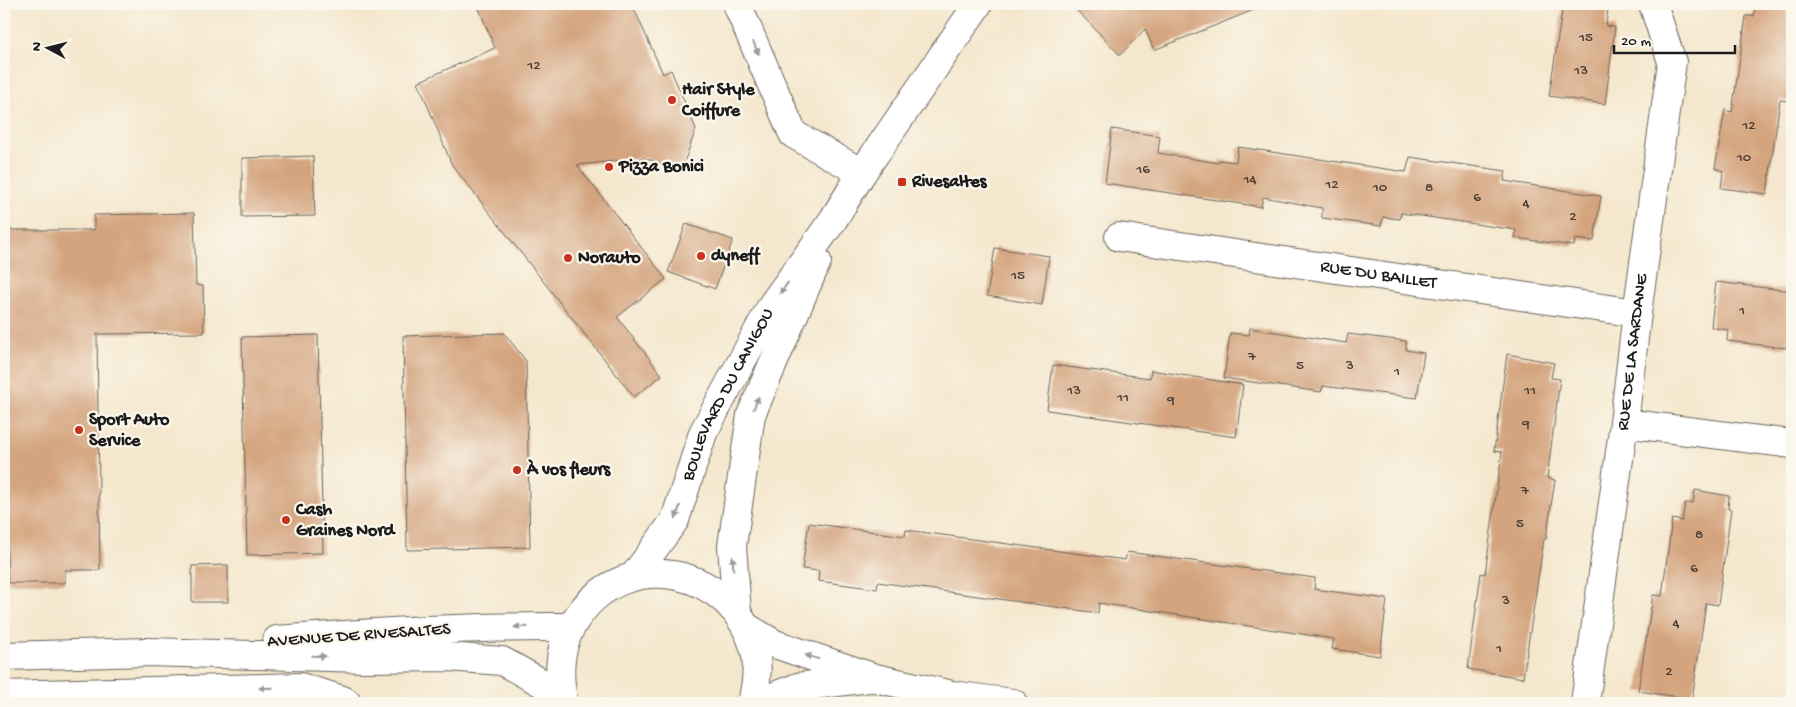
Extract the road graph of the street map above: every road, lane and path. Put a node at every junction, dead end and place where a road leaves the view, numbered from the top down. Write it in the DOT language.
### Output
graph roads {
  1 [pos="737,4"];
  2 [pos="978,4"];
  3 [pos="1653,4"];
  4 [pos="862,173"];
  5 [pos="833,220"];
  6 [pos="1119,238"];
  7 [pos="1637,313"];
  8 [pos="1624,424"];
  9 [pos="1792,444"];
  10 [pos="634,576"];
  11 [pos="741,619"];
  12 [pos="570,626"];
  13 [pos="148,652"];
  14 [pos="4,656"];
  15 [pos="875,678"];
  16 [pos="4,695"];
  17 [pos="564,701"];
  18 [pos="347,703"];
  19 [pos="752,703"];
  20 [pos="756,703"];
  21 [pos="1013,703"];
  22 [pos="1585,703"];
  1 -- 4 [label="street, one-way"];
  2 -- 4 [label="street, BOULEVARD DU CANIGOU"];
  3 -- 7 [label="street, RUE DE LA SARDANE"];
  4 -- 5 [label="street, BOULEVARD DU CANIGOU"];
  5 -- 10 [label="street, BOULEVARD DU CANIGOU, one-way"];
  11 -- 5 [label="street, BOULEVARD DU CANIGOU, one-way"];
  6 -- 7 [label="street, RUE DU BAILLET"];
  7 -- 8 [label="street, RUE DE LA SARDANE"];
  8 -- 9 [label="street"];
  8 -- 22 [label="street, RUE DE LA SARDANE"];
  10 -- 11 [label="street"];
  10 -- 12 [label="street"];
  15 -- 11 [label="street, one-way"];
  11 -- 19 [label="street"];
  12 -- 13 [label="street, AVENUE DE RIVESALTES, one-way"];
  12 -- 17 [label="street"];
  13 -- 14 [label="street, AVENUE DE RIVESALTES"];
  13 -- 17 [label="street, AVENUE DE RIVESALTES, one-way"];
  15 -- 20 [label="street"];
  15 -- 21 [label="street"];
  18 -- 16 [label="street, one-way"];
}
